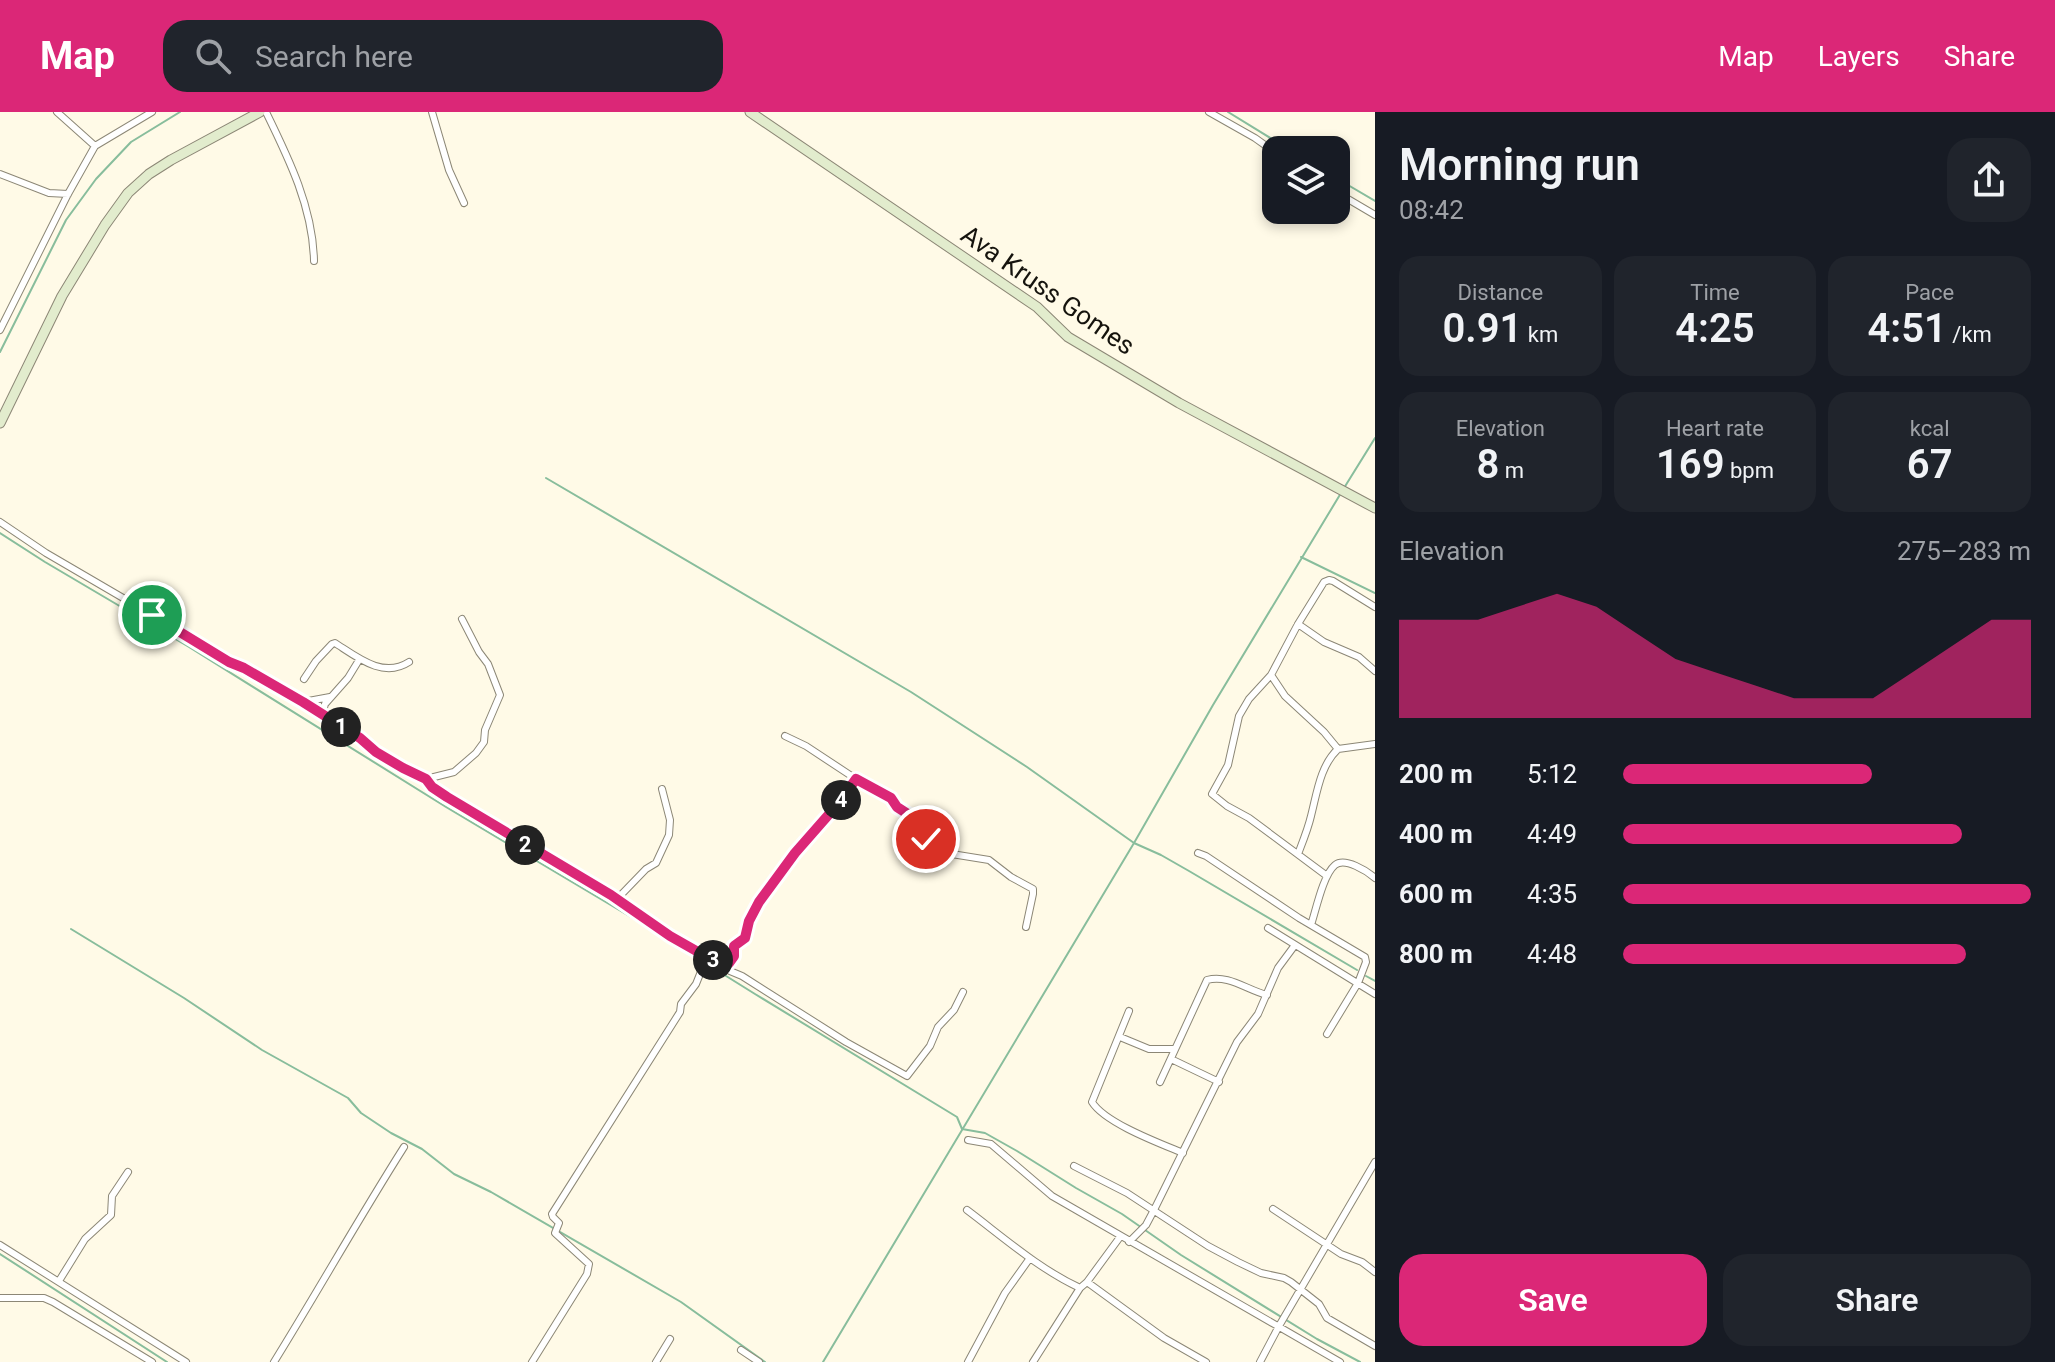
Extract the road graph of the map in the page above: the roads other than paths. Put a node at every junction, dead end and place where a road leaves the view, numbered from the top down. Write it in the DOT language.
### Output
graph roads {
  1 [pos="57,112"];
  2 [pos="152,112"];
  3 [pos="263,112"];
  4 [pos="432,112"];
  5 [pos="750,112"];
  6 [pos="1209,112"];
  7 [pos="1262,143"];
  8 [pos="95,146"];
  9 [pos="0,174"];
  10 [pos="68,194"];
  11 [pos="1350,200"];
  12 [pos="464,203"];
  13 [pos="1375,215"];
  14 [pos="314,261"];
  15 [pos="0,330"];
  16 [pos="0,423"];
  17 [pos="1375,508"];
  18 [pos="0,522"];
  19 [pos="1375,607"];
  20 [pos="462,619"];
  21 [pos="1298,624"];
  22 [pos="359,660"];
  23 [pos="409,662"];
  24 [pos="1375,671"];
  25 [pos="1271,675"];
  26 [pos="304,679"];
  27 [pos="334,696"];
  28 [pos="303,702"];
  29 [pos="322,715"];
  30 [pos="785,736"];
  31 [pos="1375,744"];
  32 [pos="1338,749"];
  33 [pos="426,779"];
  34 [pos="856,779"];
  35 [pos="662,789"];
  36 [pos="1198,853"];
  37 [pos="1298,854"];
  38 [pos="1327,876"];
  39 [pos="1375,878"];
  40 [pos="617,899"];
  41 [pos="1311,925"];
  42 [pos="1026,927"];
  43 [pos="1268,928"];
  44 [pos="1295,945"];
  45 [pos="1365,957"];
  46 [pos="1375,962"];
  47 [pos="721,965"];
  48 [pos="702,969"];
  49 [pos="1358,983"];
  50 [pos="963,992"];
  51 [pos="1375,994"];
  52 [pos="1267,995"];
  53 [pos="1129,1011"];
  54 [pos="1327,1034"];
  55 [pos="1120,1037"];
  56 [pos="1175,1049"];
  57 [pos="1171,1059"];
  58 [pos="1160,1082"];
  59 [pos="1219,1082"];
  60 [pos="968,1140"];
  61 [pos="404,1147"];
  62 [pos="1183,1153"];
  63 [pos="1375,1162"];
  64 [pos="1074,1166"];
  65 [pos="128,1172"];
  66 [pos="1367,1175"];
  67 [pos="1375,1182"];
  68 [pos="1273,1209"];
  69 [pos="967,1210"];
  70 [pos="1154,1210"];
  71 [pos="1120,1237"];
  72 [pos="1129,1242"];
  73 [pos="0,1245"];
  74 [pos="1327,1245"];
  75 [pos="1030,1258"];
  76 [pos="1375,1272"];
  77 [pos="59,1281"];
  78 [pos="1087,1282"];
  79 [pos="1080,1288"];
  80 [pos="1300,1290"];
  81 [pos="0,1298"];
  82 [pos="1282,1321"];
  83 [pos="670,1339"];
  84 [pos="1375,1346"];
  85 [pos="741,1350"];
  86 [pos="152,1362"];
  87 [pos="186,1362"];
  88 [pos="274,1362"];
  89 [pos="532,1362"];
  90 [pos="656,1362"];
  91 [pos="759,1362"];
  92 [pos="968,1362"];
  93 [pos="1033,1362"];
  94 [pos="1206,1362"];
  95 [pos="1260,1362"];
  96 [pos="1340,1362"];
  1 -- 8 [label="street"];
  2 -- 8 [label="street"];
  3 -- 14 [label="street"];
  3 -- 16 [label="street"];
  4 -- 12 [label="street"];
  5 -- 17 [label="street, Ava Kruss Gomes"];
  6 -- 7 [label="street"];
  8 -- 10 [label="street"];
  9 -- 10 [label="street"];
  10 -- 15 [label="street"];
  11 -- 13 [label="street"];
  18 -- 28 [label="street"];
  19 -- 21 [label="street"];
  20 -- 33 [label="street"];
  21 -- 24 [label="street"];
  21 -- 25 [label="street"];
  22 -- 23 [label="street"];
  22 -- 26 [label="street"];
  22 -- 27 [label="street"];
  25 -- 32 [label="street"];
  25 -- 37 [label="street"];
  27 -- 28 [label="street"];
  27 -- 29 [label="street"];
  28 -- 29 [label="street"];
  29 -- 33 [label="street"];
  30 -- 34 [label="street"];
  31 -- 32 [label="street"];
  32 -- 37 [label="street"];
  33 -- 40 [label="street"];
  34 -- 42 [label="street"];
  34 -- 47 [label="street"];
  35 -- 40 [label="street"];
  36 -- 41 [label="street"];
  37 -- 38 [label="street"];
  38 -- 39 [label="street"];
  38 -- 41 [label="street"];
  40 -- 47 [label="street"];
  41 -- 45 [label="street"];
  43 -- 44 [label="street"];
  44 -- 49 [label="street"];
  44 -- 52 [label="street"];
  45 -- 46 [label="street"];
  45 -- 49 [label="street"];
  47 -- 50 [label="street"];
  48 -- 89 [label="street"];
  49 -- 51 [label="street"];
  49 -- 54 [label="street"];
  52 -- 56 [label="street"];
  52 -- 59 [label="street"];
  53 -- 55 [label="street"];
  55 -- 56 [label="street"];
  55 -- 62 [label="street"];
  56 -- 57 [label="street"];
  57 -- 58 [label="street"];
  57 -- 59 [label="street"];
  59 -- 62 [label="street"];
  60 -- 71 [label="street"];
  61 -- 88 [label="street"];
  62 -- 70 [label="street"];
  63 -- 66 [label="street"];
  64 -- 70 [label="street"];
  65 -- 77 [label="street"];
  66 -- 67 [label="street"];
  66 -- 74 [label="street"];
  68 -- 74 [label="street"];
  69 -- 75 [label="street"];
  70 -- 72 [label="street"];
  70 -- 80 [label="street"];
  71 -- 72 [label="street"];
  71 -- 78 [label="street"];
  72 -- 82 [label="street"];
  73 -- 77 [label="street"];
  74 -- 76 [label="street"];
  74 -- 80 [label="street"];
  75 -- 79 [label="street"];
  75 -- 92 [label="street"];
  77 -- 87 [label="street"];
  78 -- 79 [label="street"];
  78 -- 94 [label="street"];
  79 -- 93 [label="street"];
  80 -- 82 [label="street"];
  80 -- 84 [label="street"];
  81 -- 86 [label="street"];
  82 -- 95 [label="street"];
  82 -- 96 [label="street"];
  83 -- 90 [label="street"];
  85 -- 91 [label="street"];
}
